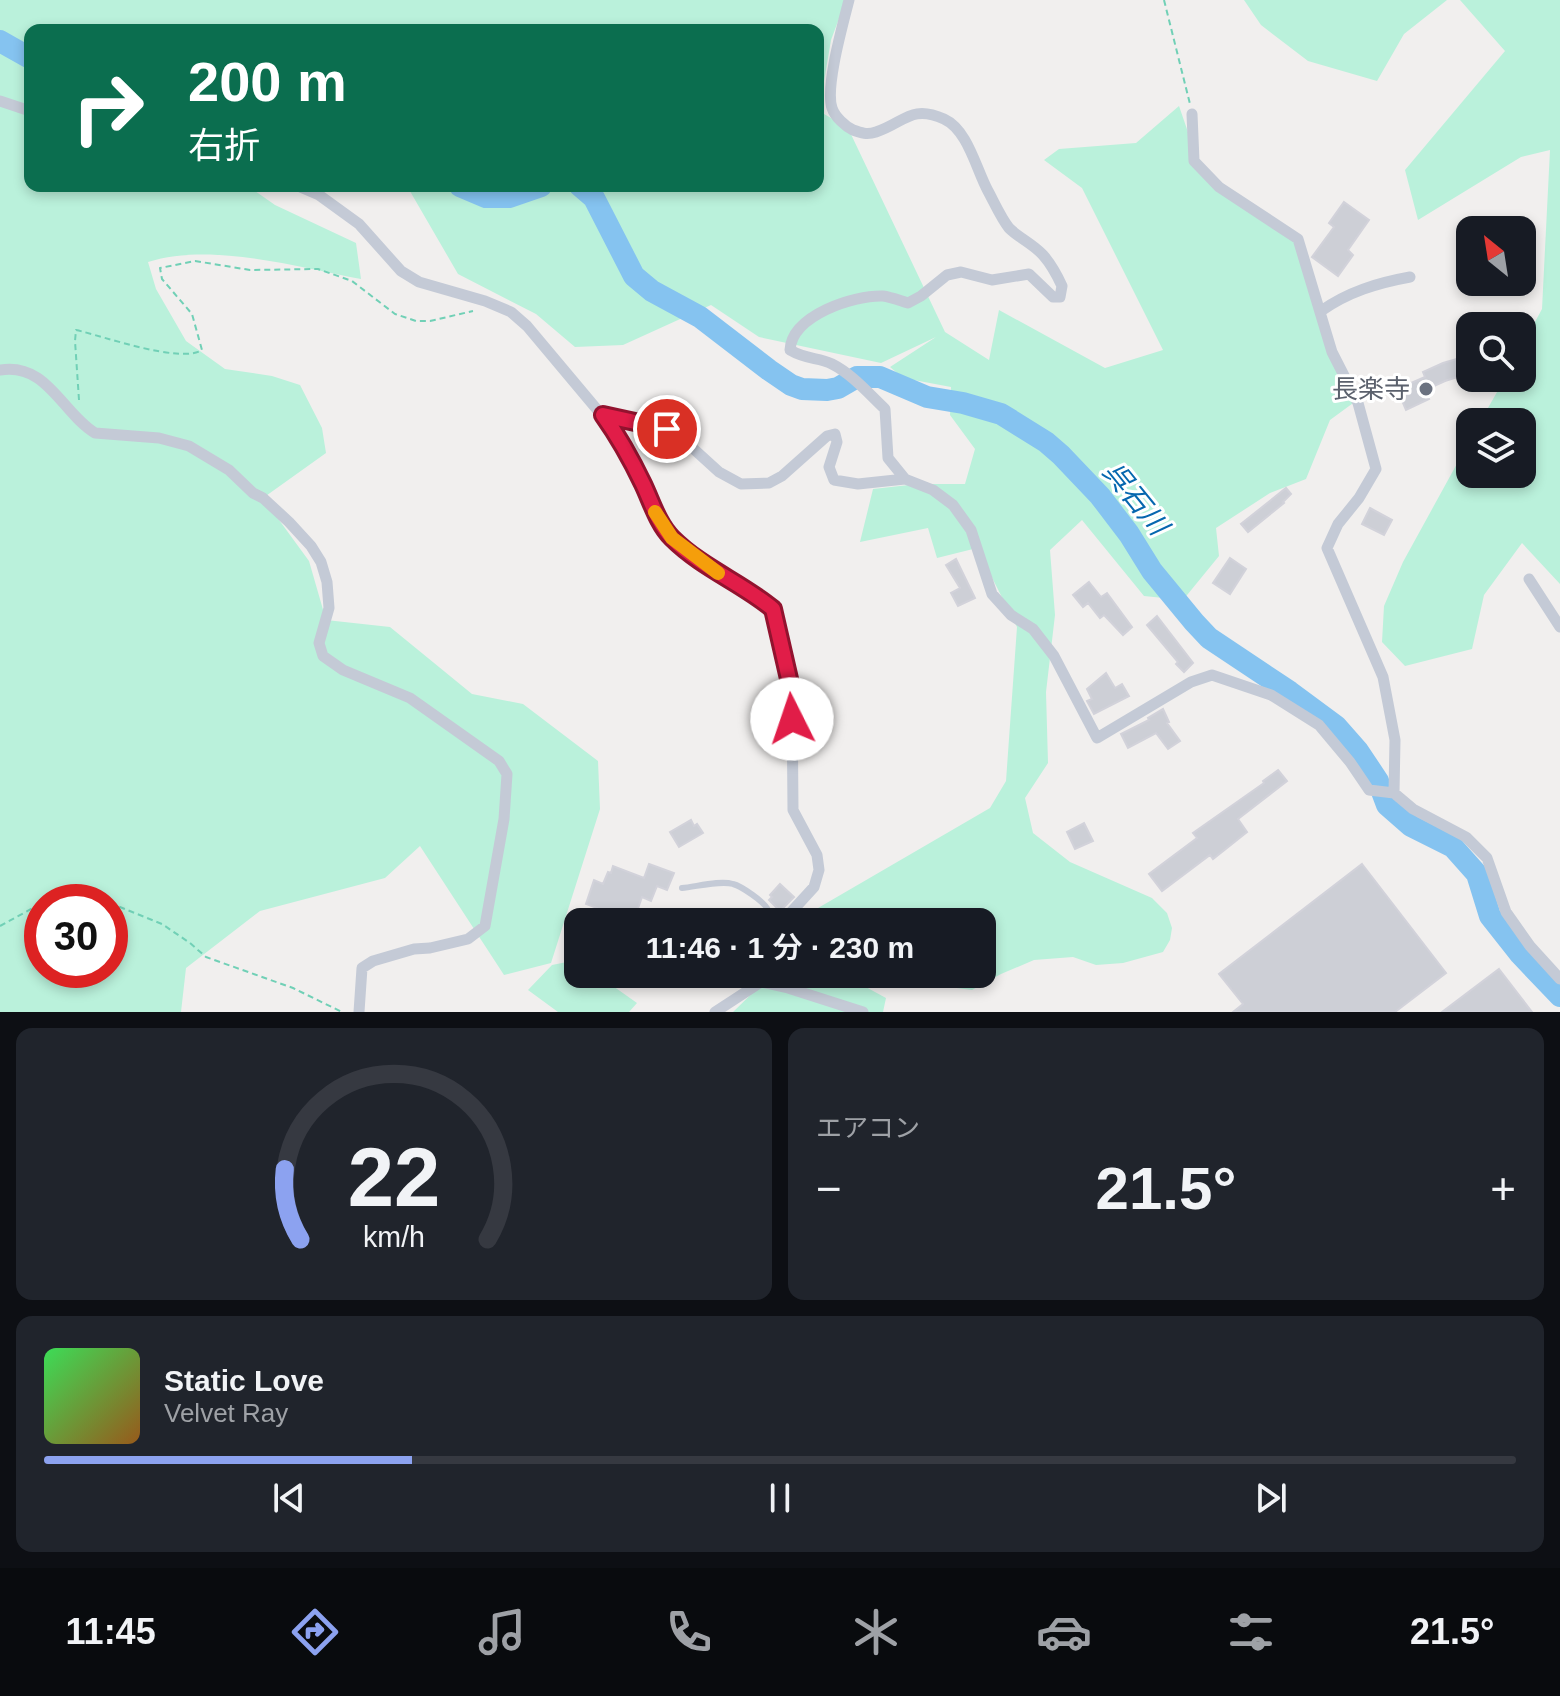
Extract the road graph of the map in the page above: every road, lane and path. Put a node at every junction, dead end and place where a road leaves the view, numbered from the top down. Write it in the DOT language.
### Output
graph roads {
  1 [pos="849,0"];
  2 [pos="1164,0"];
  3 [pos="0,101"];
  4 [pos="24,109"];
  5 [pos="1192,114"];
  6 [pos="312,192"];
  7 [pos="1410,277"];
  8 [pos="494,305"];
  9 [pos="1321,311"];
  10 [pos="0,370"];
  11 [pos="79,406"];
  12 [pos="603,415"];
  13 [pos="905,479"];
  14 [pos="1529,579"];
  15 [pos="1560,627"];
  16 [pos="1392,793"];
  17 [pos="682,888"];
  18 [pos="767,908"];
  19 [pos="795,908"];
  20 [pos="128,910"];
  21 [pos="24,913"];
  22 [pos="0,926"];
  23 [pos="1560,979"];
  24 [pos="748,988"];
  25 [pos="788,988"];
  26 [pos="342,1012"];
  27 [pos="359,1012"];
  28 [pos="715,1012"];
  29 [pos="863,1012"];
  1 -- 13 [label="street"];
  2 -- 5 [label="path"];
  3 -- 4 [label="street"];
  5 -- 9 [label="street"];
  6 -- 8 [label="street"];
  7 -- 9 [label="street"];
  8 -- 11 [label="path"];
  8 -- 12 [label="street"];
  9 -- 16 [label="street"];
  10 -- 27 [label="street"];
  12 -- 13 [label="street"];
  12 -- 19 [label="street"];
  13 -- 16 [label="street"];
  14 -- 15 [label="street"];
  16 -- 23 [label="street"];
  17 -- 18 [label="lane"];
  20 -- 26 [label="path"];
  21 -- 22 [label="path"];
  24 -- 28 [label="street"];
  25 -- 29 [label="street"];
}
